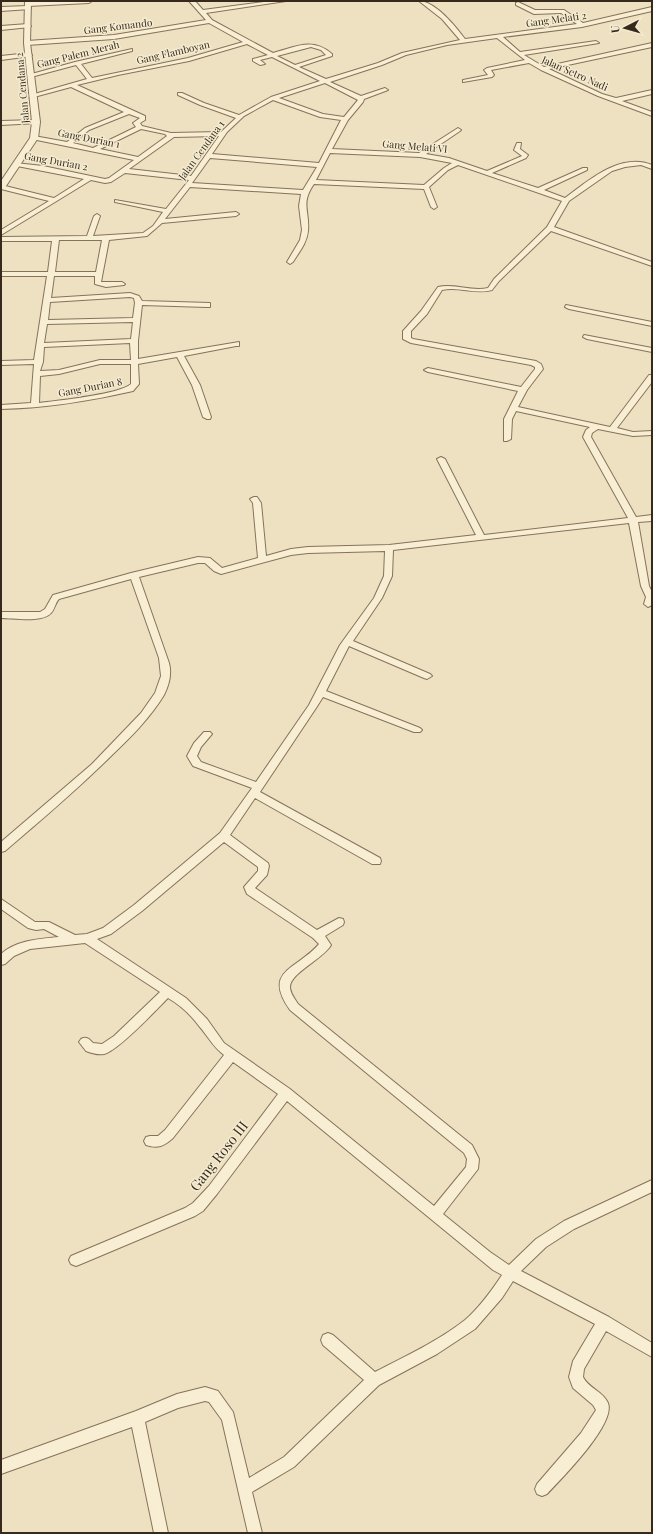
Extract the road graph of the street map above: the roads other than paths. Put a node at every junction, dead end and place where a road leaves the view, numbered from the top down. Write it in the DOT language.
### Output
graph roads {
  1 [pos="89,1"];
  2 [pos="192,1"];
  3 [pos="283,1"];
  4 [pos="422,1"];
  5 [pos="28,4"];
  6 [pos="518,4"];
  7 [pos="1,9"];
  8 [pos="652,9"];
  9 [pos="203,12"];
  10 [pos="210,21"];
  11 [pos="582,25"];
  12 [pos="28,26"];
  13 [pos="1,28"];
  14 [pos="498,36"];
  15 [pos="462,39"];
  16 [pos="248,42"];
  17 [pos="28,43"];
  18 [pos="596,43"];
  19 [pos="652,44"];
  20 [pos="130,50"];
  21 [pos="272,54"];
  22 [pos="519,54"];
  23 [pos="29,55"];
  24 [pos="1,58"];
  25 [pos="529,61"];
  26 [pos="77,63"];
  27 [pos="262,64"];
  28 [pos="294,67"];
  29 [pos="542,69"];
  30 [pos="31,75"];
  31 [pos="90,80"];
  32 [pos="324,81"];
  33 [pos="465,81"];
  34 [pos="72,85"];
  35 [pos="385,90"];
  36 [pos="652,92"];
  37 [pos="180,94"];
  38 [pos="34,95"];
  39 [pos="273,98"];
  40 [pos="360,98"];
  41 [pos="617,100"];
  42 [pos="129,112"];
  43 [pos="651,113"];
  44 [pos="240,117"];
  45 [pos="345,119"];
  46 [pos="36,122"];
  47 [pos="1,123"];
  48 [pos="140,127"];
  49 [pos="458,130"];
  50 [pos="222,134"];
  51 [pos="169,135"];
  52 [pos="34,138"];
  53 [pos="68,144"];
  54 [pos="518,144"];
  55 [pos="95,149"];
  56 [pos="328,151"];
  57 [pos="420,155"];
  58 [pos="208,156"];
  59 [pos="139,159"];
  60 [pos="458,162"];
  61 [pos="17,164"];
  62 [pos="320,165"];
  63 [pos="652,167"];
  64 [pos="585,169"];
  65 [pos="126,171"];
  66 [pos="486,173"];
  67 [pos="90,178"];
  68 [pos="192,178"];
  69 [pos="312,182"];
  70 [pos="188,185"];
  71 [pos="1,187"];
  72 [pos="426,187"];
  73 [pos="539,190"];
  74 [pos="305,192"];
  75 [pos="55,200"];
  76 [pos="566,200"];
  77 [pos="117,201"];
  78 [pos="434,207"];
  79 [pos="167,212"];
  80 [pos="236,214"];
  81 [pos="97,216"];
  82 [pos="160,221"];
  83 [pos="550,228"];
  84 [pos="1,234"];
  85 [pos="89,238"];
  86 [pos="106,238"];
  87 [pos="1,239"];
  88 [pos="56,239"];
  89 [pos="290,262"];
  90 [pos="652,264"];
  91 [pos="50,273"];
  92 [pos="1,274"];
  93 [pos="99,274"];
  94 [pos="122,284"];
  95 [pos="48,300"];
  96 [pos="139,303"];
  97 [pos="207,305"];
  98 [pos="569,307"];
  99 [pos="136,320"];
  100 [pos="44,322"];
  101 [pos="652,324"];
  102 [pos="587,337"];
  103 [pos="134,341"];
  104 [pos="236,344"];
  105 [pos="42,345"];
  106 [pos="652,350"];
  107 [pos="179,354"];
  108 [pos="39,362"];
  109 [pos="135,362"];
  110 [pos="1,363"];
  111 [pos="428,370"];
  112 [pos="36,374"];
  113 [pos="652,377"];
  114 [pos="523,390"];
  115 [pos="34,406"];
  116 [pos="1,407"];
  117 [pos="513,408"];
  118 [pos="207,417"];
  119 [pos="597,426"];
  120 [pos="612,429"];
  121 [pos="652,433"];
  122 [pos="507,439"];
  123 [pos="441,459"];
  124 [pos="254,498"];
  125 [pos="652,518"];
  126 [pos="633,520"];
  127 [pos="481,537"];
  128 [pos="389,548"];
  129 [pos="262,559"];
  130 [pos="134,575"];
  131 [pos="648,604"];
  132 [pos="1,615"];
  133 [pos="347,642"];
  134 [pos="427,676"];
  135 [pos="320,692"];
  136 [pos="417,730"];
  137 [pos="207,734"];
  138 [pos="255,790"];
  139 [pos="224,836"];
  140 [pos="1,848"];
  141 [pos="376,860"];
  142 [pos="1,903"];
  143 [pos="339,922"];
  144 [pos="317,935"];
  145 [pos="87,938"];
  146 [pos="73,939"];
  147 [pos="1,961"];
  148 [pos="168,991"];
  149 [pos="85,1042"];
  150 [pos="231,1055"];
  151 [pos="286,1093"];
  152 [pos="150,1141"];
  153 [pos="652,1186"];
  154 [pos="434,1215"];
  155 [pos="76,1260"];
  156 [pos="511,1272"];
  157 [pos="604,1322"];
  158 [pos="328,1340"];
  159 [pos="652,1350"];
  160 [pos="374,1380"];
  161 [pos="137,1418"];
  162 [pos="1,1467"];
  163 [pos="244,1489"];
  164 [pos="542,1489"];
  165 [pos="161,1533"];
  166 [pos="255,1533"];
  1 -- 5 [label="street"];
  2 -- 9 [label="street, Gang Flamboyan"];
  3 -- 9 [label="street"];
  4 -- 15 [label="street"];
  5 -- 7 [label="street"];
  5 -- 12 [label="street, Jalan Cendana 2"];
  6 -- 11 [label="street"];
  8 -- 11 [label="street, Gang Melati 2"];
  9 -- 10 [label="street, Gang Flamboyan"];
  10 -- 16 [label="street, Gang Flamboyan"];
  10 -- 17 [label="street, Gang Komando"];
  11 -- 14 [label="street, Gang Melati 2"];
  12 -- 13 [label="street"];
  12 -- 17 [label="street, Jalan Cendana 2"];
  14 -- 15 [label="street, Gang Melati 2"];
  14 -- 22 [label="street, Jalan Setro Nadi"];
  15 -- 32 [label="street, Jalan Cendana 1"];
  16 -- 21 [label="street"];
  16 -- 31 [label="street, Gang Flamboyan"];
  17 -- 23 [label="street, Jalan Cendana 2"];
  18 -- 22 [label="street"];
  19 -- 29 [label="street"];
  20 -- 26 [label="street, Gang Palem Merah"];
  21 -- 27 [label="street"];
  21 -- 28 [label="street"];
  21 -- 28 [label="street"];
  22 -- 25 [label="street, Jalan Setro Nadi"];
  23 -- 24 [label="street"];
  23 -- 30 [label="street, Jalan Cendana 2"];
  25 -- 29 [label="street, Jalan Setro Nadi"];
  25 -- 33 [label="street"];
  26 -- 30 [label="street, Gang Palem Merah"];
  26 -- 31 [label="street"];
  28 -- 32 [label="street"];
  29 -- 41 [label="street, Jalan Setro Nadi"];
  30 -- 38 [label="street, Jalan Cendana 2"];
  31 -- 34 [label="street, Gang Flamboyan"];
  32 -- 39 [label="street, Jalan Cendana 1"];
  32 -- 40 [label="street"];
  34 -- 38 [label="street, Gang Flamboyan"];
  34 -- 42 [label="street"];
  35 -- 40 [label="street"];
  36 -- 41 [label="street"];
  37 -- 44 [label="street"];
  38 -- 46 [label="street, Jalan Cendana 2"];
  39 -- 44 [label="street, Jalan Cendana 1"];
  39 -- 45 [label="street"];
  40 -- 45 [label="street"];
  41 -- 43 [label="street, Jalan Setro Nadi"];
  42 -- 48 [label="street"];
  42 -- 53 [label="street"];
  44 -- 50 [label="street, Jalan Cendana 1"];
  45 -- 56 [label="street"];
  46 -- 47 [label="street"];
  46 -- 52 [label="street, Jalan Cendana 2"];
  48 -- 51 [label="street"];
  48 -- 55 [label="street"];
  49 -- 57 [label="street"];
  50 -- 51 [label="street"];
  50 -- 58 [label="street, Jalan Cendana 1"];
  51 -- 59 [label="street, Gang Durian 2"];
  52 -- 53 [label="street, Gang Durian 1"];
  52 -- 61 [label="street, Jalan Cendana 2"];
  53 -- 55 [label="street, Gang Durian 1"];
  54 -- 66 [label="street"];
  55 -- 59 [label="street, Gang Durian 1"];
  56 -- 57 [label="street, Gang Melati VI"];
  56 -- 62 [label="street"];
  57 -- 60 [label="street, Gang Melati VI"];
  58 -- 62 [label="street"];
  58 -- 68 [label="street, Jalan Cendana 1"];
  59 -- 65 [label="street, Gang Durian 2"];
  60 -- 66 [label="street, Gang Melati VI"];
  60 -- 72 [label="street"];
  61 -- 67 [label="street, Gang Durian 2"];
  61 -- 71 [label="street, Jalan Cendana 2"];
  62 -- 69 [label="street"];
  63 -- 76 [label="street"];
  64 -- 73 [label="street"];
  65 -- 67 [label="street, Gang Durian 2"];
  65 -- 68 [label="street"];
  66 -- 73 [label="street, Gang Melati VI"];
  67 -- 75 [label="street"];
  68 -- 70 [label="street, Jalan Cendana 1"];
  69 -- 72 [label="street"];
  69 -- 74 [label="street"];
  70 -- 74 [label="street"];
  70 -- 79 [label="street, Jalan Cendana 1"];
  71 -- 75 [label="street"];
  72 -- 78 [label="street"];
  73 -- 76 [label="street, Gang Melati VI"];
  74 -- 89 [label="street"];
  75 -- 84 [label="street"];
  76 -- 83 [label="street"];
  77 -- 79 [label="street"];
  79 -- 82 [label="street, Jalan Cendana 1"];
  80 -- 82 [label="street"];
  81 -- 85 [label="street"];
  82 -- 86 [label="street, Jalan Cendana 1"];
  83 -- 90 [label="street"];
  83 -- 114 [label="street"];
  85 -- 86 [label="street, Jalan Cendana 1"];
  85 -- 88 [label="street, Jalan Cendana 1"];
  86 -- 93 [label="street"];
  87 -- 88 [label="street, Jalan Cendana 1"];
  88 -- 91 [label="street"];
  91 -- 92 [label="street"];
  91 -- 93 [label="street"];
  91 -- 95 [label="street"];
  93 -- 94 [label="street"];
  95 -- 96 [label="street"];
  95 -- 100 [label="street"];
  96 -- 97 [label="street"];
  96 -- 99 [label="street, Gang Durian 8"];
  98 -- 101 [label="street"];
  99 -- 100 [label="street"];
  99 -- 103 [label="street, Gang Durian 8"];
  100 -- 105 [label="street"];
  102 -- 106 [label="street"];
  103 -- 105 [label="street"];
  103 -- 109 [label="street, Gang Durian 8"];
  104 -- 107 [label="street"];
  105 -- 108 [label="street"];
  107 -- 109 [label="street"];
  107 -- 118 [label="street"];
  108 -- 110 [label="street"];
  108 -- 112 [label="street"];
  109 -- 112 [label="street"];
  109 -- 115 [label="street, Gang Durian 8"];
  111 -- 114 [label="street"];
  112 -- 115 [label="street"];
  113 -- 120 [label="street"];
  114 -- 117 [label="street"];
  115 -- 116 [label="street, Gang Durian 8"];
  117 -- 119 [label="street"];
  117 -- 122 [label="street"];
  119 -- 120 [label="street"];
  119 -- 126 [label="street"];
  120 -- 121 [label="street"];
  123 -- 127 [label="street"];
  124 -- 129 [label="street"];
  125 -- 126 [label="street"];
  126 -- 127 [label="street"];
  126 -- 131 [label="street"];
  127 -- 128 [label="street"];
  128 -- 129 [label="street"];
  128 -- 133 [label="street"];
  129 -- 130 [label="street"];
  130 -- 132 [label="street"];
  130 -- 140 [label="street"];
  133 -- 134 [label="street"];
  133 -- 135 [label="street"];
  135 -- 136 [label="street"];
  135 -- 138 [label="street"];
  137 -- 138 [label="street"];
  138 -- 139 [label="street"];
  138 -- 141 [label="street"];
  139 -- 144 [label="street"];
  139 -- 145 [label="street"];
  142 -- 146 [label="street"];
  143 -- 144 [label="street"];
  144 -- 154 [label="street"];
  145 -- 146 [label="street"];
  145 -- 148 [label="street"];
  146 -- 147 [label="street"];
  148 -- 149 [label="street"];
  148 -- 150 [label="street"];
  150 -- 151 [label="street"];
  150 -- 152 [label="street"];
  151 -- 154 [label="street"];
  151 -- 155 [label="street, Gang Roso III"];
  153 -- 156 [label="street"];
  154 -- 156 [label="street"];
  156 -- 157 [label="street"];
  156 -- 160 [label="street"];
  157 -- 159 [label="street"];
  157 -- 164 [label="street"];
  158 -- 160 [label="street"];
  160 -- 163 [label="street"];
  161 -- 162 [label="street"];
  161 -- 163 [label="street"];
  161 -- 165 [label="street"];
  163 -- 166 [label="street"];
}
